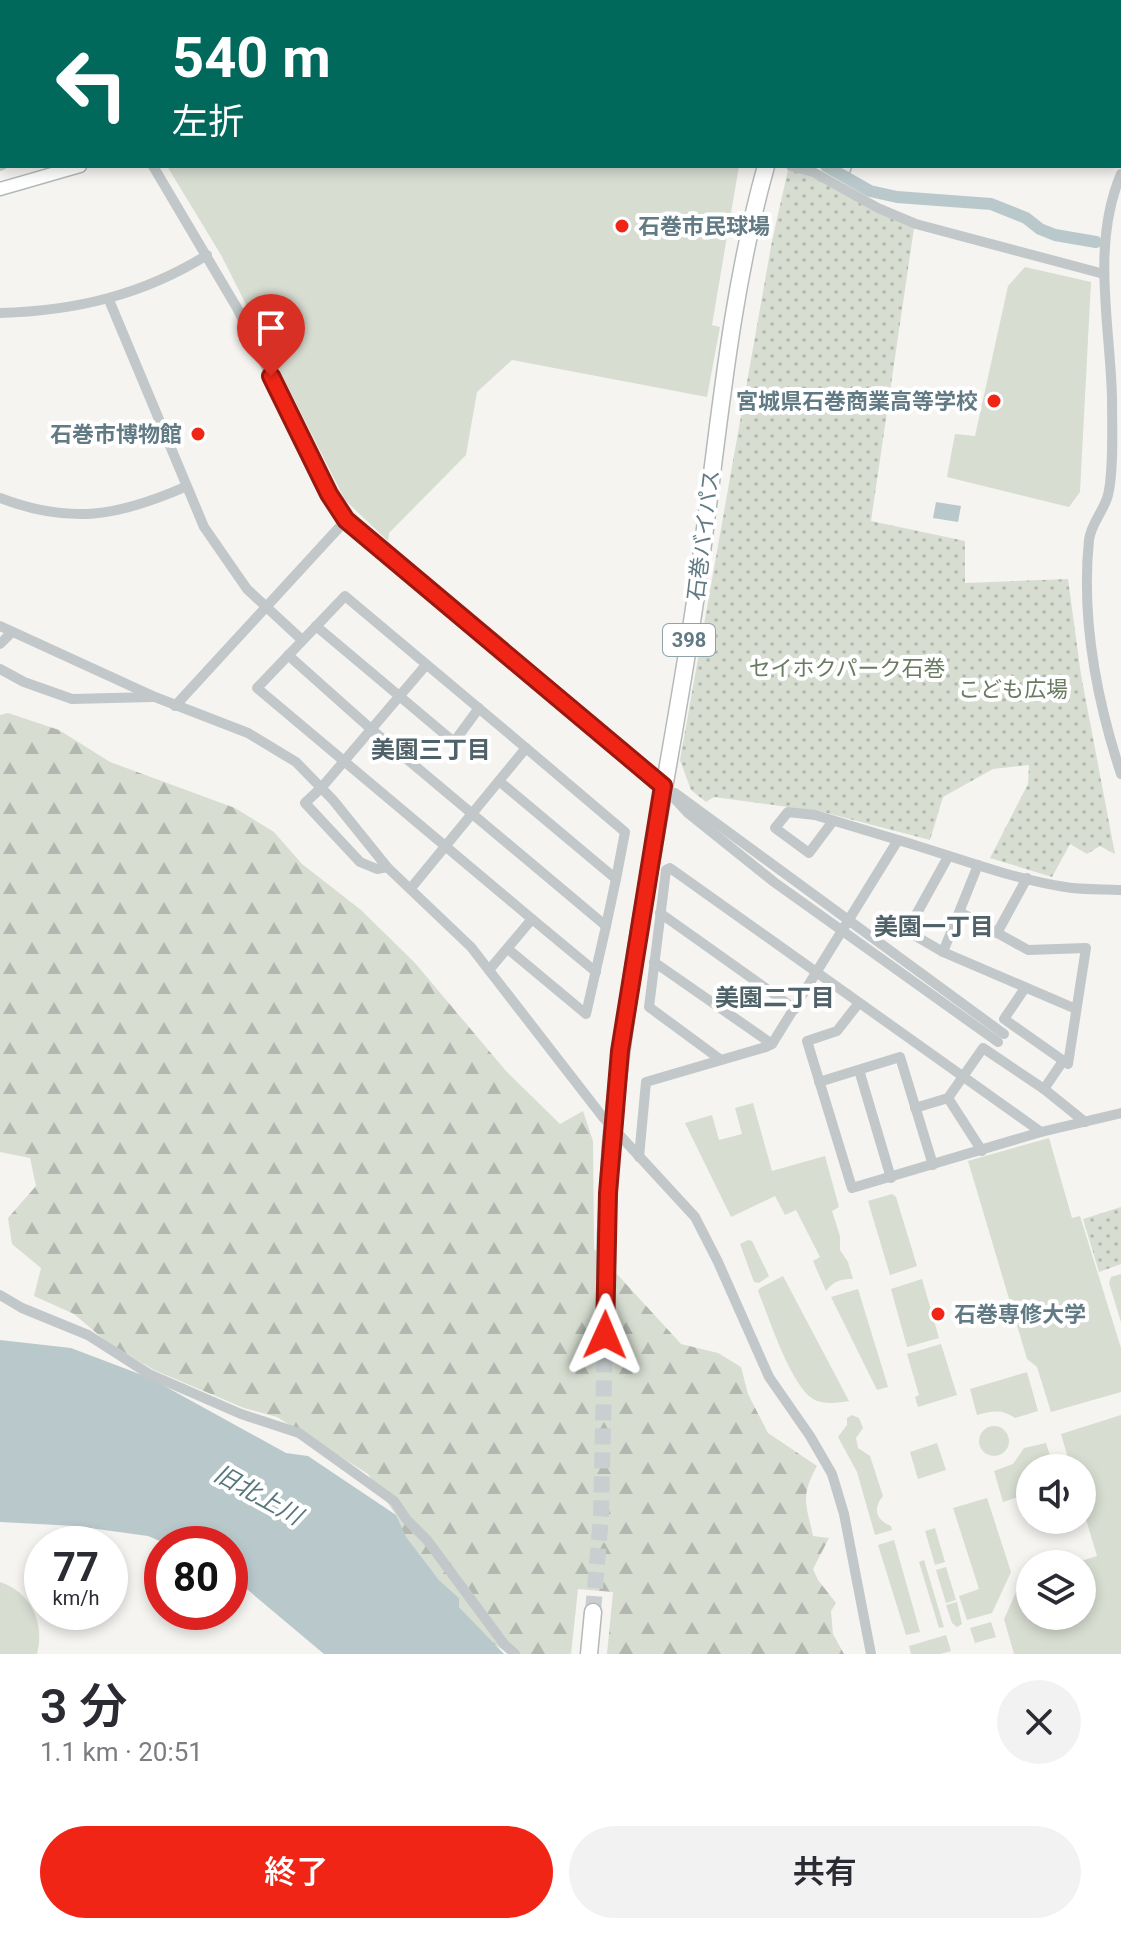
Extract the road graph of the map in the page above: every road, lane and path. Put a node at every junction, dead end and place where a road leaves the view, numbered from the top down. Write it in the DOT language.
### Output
graph roads {
  1 [pos="73,168"];
  2 [pos="154,168"];
  3 [pos="766,168"];
  4 [pos="798,168"];
  5 [pos="1121,174"];
  6 [pos="0,189"];
  7 [pos="207,255"];
  8 [pos="1104,274"];
  9 [pos="109,300"];
  10 [pos="0,313"];
  11 [pos="185,487"];
  12 [pos="0,498"];
  13 [pos="346,520"];
  14 [pos="265,608"];
  15 [pos="0,626"];
  16 [pos="316,626"];
  17 [pos="12,632"];
  18 [pos="302,640"];
  19 [pos="0,644"];
  20 [pos="288,655"];
  21 [pos="426,665"];
  22 [pos="0,669"];
  23 [pos="119,681"];
  24 [pos="155,697"];
  25 [pos="398,697"];
  26 [pos="112,698"];
  27 [pos="175,706"];
  28 [pos="479,708"];
  29 [pos="371,729"];
  30 [pos="526,748"];
  31 [pos="344,761"];
  32 [pos="1121,774"];
  33 [pos="499,781"];
  34 [pos="663,786"];
  35 [pos="322,787"];
  36 [pos="472,813"];
  37 [pos="833,821"];
  38 [pos="898,840"];
  39 [pos="445,846"];
  40 [pos="948,857"];
  41 [pos="978,865"];
  42 [pos="387,867"];
  43 [pos="1027,878"];
  44 [pos="616,879"];
  45 [pos="411,888"];
  46 [pos="1121,890"];
  47 [pos="960,912"];
  48 [pos="660,913"];
  49 [pos="532,919"];
  50 [pos="849,922"];
  51 [pos="606,926"];
  52 [pos="843,933"];
  53 [pos="997,933"];
  54 [pos="508,949"];
  55 [pos="943,952"];
  56 [pos="654,962"];
  57 [pos="489,970"];
  58 [pos="596,972"];
  59 [pos="817,972"];
  60 [pos="1025,988"];
  61 [pos="858,1004"];
  62 [pos="795,1009"];
  63 [pos="1076,1009"];
  64 [pos="1004,1033"];
  65 [pos="772,1044"];
  66 [pos="991,1052"];
  67 [pos="721,1060"];
  68 [pos="1063,1061"];
  69 [pos="859,1070"];
  70 [pos="962,1075"];
  71 [pos="819,1082"];
  72 [pos="1044,1089"];
  73 [pos="948,1098"];
  74 [pos="915,1108"];
  75 [pos="1121,1113"];
  76 [pos="1085,1122"];
  77 [pos="1041,1132"];
  78 [pos="982,1151"];
  79 [pos="639,1157"];
  80 [pos="933,1165"];
  81 [pos="891,1178"];
  82 [pos="0,1295"];
  83 [pos="605,1335"];
  84 [pos="593,1612"];
  85 [pos="515,1654"];
  86 [pos="589,1654"];
  87 [pos="871,1654"];
  1 -- 6 [label="main road"];
  2 -- 7 [label="street"];
  3 -- 34 [label="highway, 石巻バイパス / 398"];
  4 -- 8 [label="street"];
  5 -- 8 [label="street"];
  7 -- 9 [label="street"];
  7 -- 13 [label="street"];
  8 -- 32 [label="street"];
  9 -- 10 [label="street"];
  9 -- 11 [label="street"];
  11 -- 12 [label="street"];
  11 -- 14 [label="street"];
  13 -- 14 [label="street"];
  13 -- 34 [label="street"];
  14 -- 18 [label="street"];
  14 -- 27 [label="street"];
  15 -- 17 [label="street"];
  16 -- 18 [label="street"];
  16 -- 21 [label="street"];
  16 -- 25 [label="street"];
  17 -- 19 [label="street"];
  17 -- 23 [label="street"];
  18 -- 20 [label="street"];
  20 -- 29 [label="street"];
  20 -- 31 [label="street"];
  21 -- 25 [label="street"];
  21 -- 28 [label="street"];
  22 -- 26 [label="street"];
  23 -- 24 [label="street"];
  23 -- 26 [label="street"];
  24 -- 26 [label="street"];
  24 -- 27 [label="street"];
  25 -- 28 [label="street"];
  25 -- 29 [label="street"];
  27 -- 35 [label="street"];
  28 -- 30 [label="street"];
  29 -- 31 [label="street"];
  29 -- 36 [label="street"];
  30 -- 33 [label="street"];
  30 -- 44 [label="street"];
  31 -- 35 [label="street"];
  31 -- 39 [label="street"];
  33 -- 36 [label="street"];
  33 -- 44 [label="street"];
  34 -- 50 [label="street"];
  34 -- 52 [label="street"];
  34 -- 83 [label="highway, 石巻バイパス / 398, bridge"];
  35 -- 42 [label="street"];
  35 -- 42 [label="street"];
  36 -- 39 [label="street"];
  36 -- 51 [label="street"];
  37 -- 37 [label="street"];
  37 -- 38 [label="street"];
  38 -- 40 [label="street"];
  38 -- 50 [label="street"];
  39 -- 45 [label="street"];
  39 -- 49 [label="street"];
  40 -- 41 [label="street"];
  40 -- 55 [label="street"];
  41 -- 43 [label="street"];
  41 -- 47 [label="street"];
  42 -- 45 [label="street"];
  43 -- 46 [label="street"];
  43 -- 53 [label="street"];
  44 -- 51 [label="street"];
  45 -- 57 [label="street"];
  47 -- 53 [label="street"];
  47 -- 55 [label="street"];
  48 -- 56 [label="street"];
  48 -- 59 [label="street"];
  48 -- 62 [label="street"];
  49 -- 54 [label="street"];
  49 -- 58 [label="street"];
  50 -- 52 [label="street"];
  50 -- 64 [label="street"];
  51 -- 58 [label="street"];
  52 -- 59 [label="street"];
  52 -- 64 [label="street"];
  53 -- 63 [label="street"];
  54 -- 57 [label="street"];
  54 -- 58 [label="street"];
  55 -- 60 [label="street"];
  56 -- 65 [label="street"];
  56 -- 67 [label="street"];
  57 -- 79 [label="street"];
  59 -- 61 [label="street"];
  59 -- 62 [label="street"];
  60 -- 63 [label="street"];
  60 -- 64 [label="street"];
  61 -- 70 [label="street"];
  61 -- 71 [label="street"];
  62 -- 65 [label="street"];
  63 -- 68 [label="street"];
  64 -- 66 [label="street"];
  64 -- 68 [label="street"];
  65 -- 67 [label="street"];
  66 -- 70 [label="street"];
  66 -- 72 [label="street"];
  67 -- 79 [label="street"];
  68 -- 72 [label="street"];
  69 -- 71 [label="street"];
  69 -- 74 [label="street"];
  69 -- 81 [label="street"];
  70 -- 73 [label="street"];
  70 -- 77 [label="street"];
  71 -- 81 [label="street"];
  72 -- 76 [label="street"];
  73 -- 74 [label="street"];
  73 -- 78 [label="street"];
  74 -- 80 [label="street"];
  75 -- 76 [label="street"];
  76 -- 77 [label="street"];
  77 -- 78 [label="street"];
  78 -- 80 [label="street"];
  79 -- 87 [label="street"];
  80 -- 81 [label="street"];
  82 -- 85 [label="street"];
  84 -- 86 [label="highway"];
}
